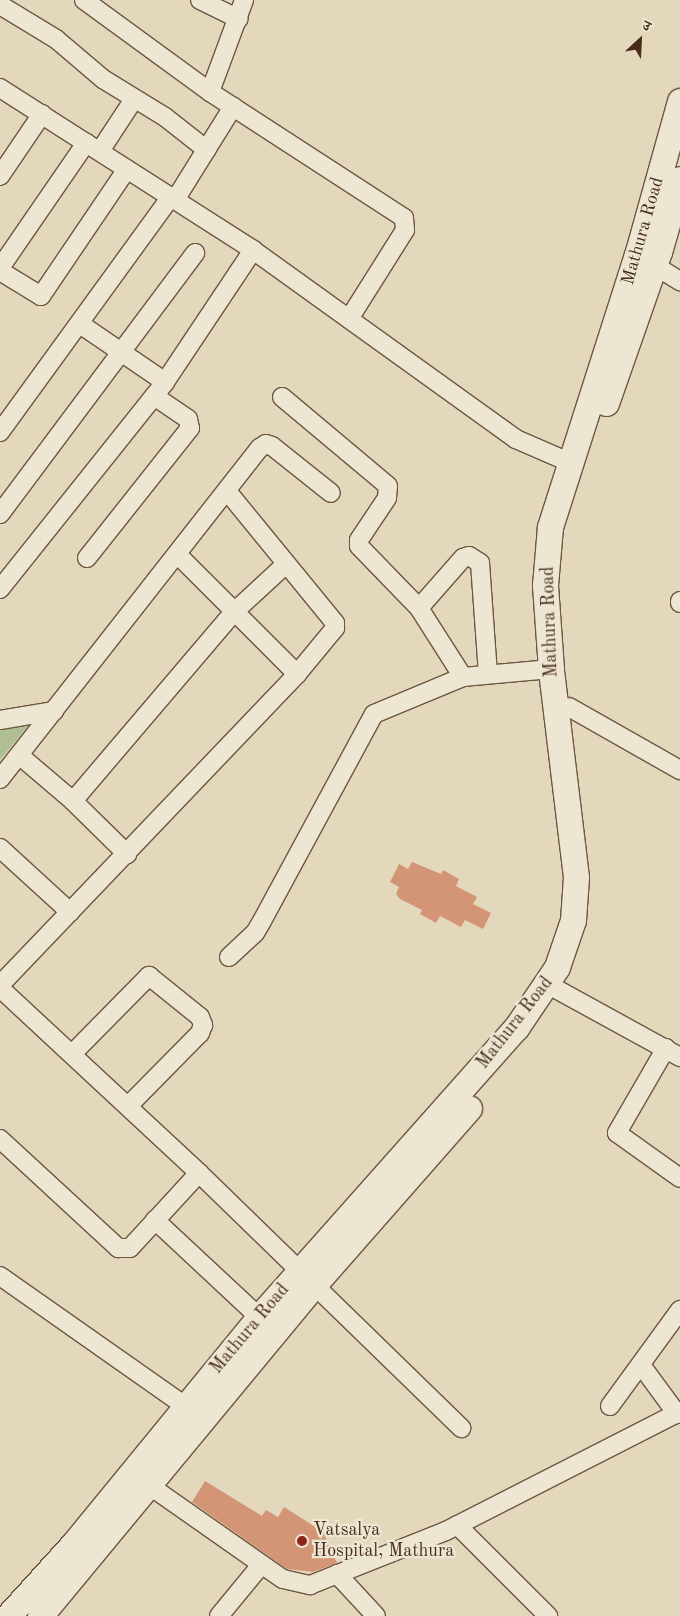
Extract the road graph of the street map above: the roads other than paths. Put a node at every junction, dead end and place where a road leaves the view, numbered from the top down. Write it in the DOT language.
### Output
graph roads {
  1 [pos="84,0"];
  2 [pos="200,0"];
  3 [pos="244,0"];
  4 [pos="0,6"];
  5 [pos="239,19"];
  6 [pos="0,88"];
  7 [pos="210,92"];
  8 [pos="134,99"];
  9 [pos="680,101"];
  10 [pos="233,107"];
  11 [pos="42,114"];
  12 [pos="93,147"];
  13 [pos="207,150"];
  14 [pos="127,169"];
  15 [pos="0,176"];
  16 [pos="680,180"];
  17 [pos="173,198"];
  18 [pos="253,250"];
  19 [pos="195,253"];
  20 [pos="654,266"];
  21 [pos="0,270"];
  22 [pos="680,281"];
  23 [pos="349,319"];
  24 [pos="80,324"];
  25 [pos="122,353"];
  26 [pos="160,389"];
  27 [pos="282,397"];
  28 [pos="0,432"];
  29 [pos="569,462"];
  30 [pos="227,492"];
  31 [pos="331,493"];
  32 [pos="0,514"];
  33 [pos="177,554"];
  34 [pos="87,558"];
  35 [pos="286,564"];
  36 [pos="0,589"];
  37 [pos="419,608"];
  38 [pos="234,612"];
  39 [pos="550,669"];
  40 [pos="297,674"];
  41 [pos="488,674"];
  42 [pos="463,677"];
  43 [pos="569,707"];
  44 [pos="54,711"];
  45 [pos="0,720"];
  46 [pos="19,755"];
  47 [pos="680,770"];
  48 [pos="0,778"];
  49 [pos="73,801"];
  50 [pos="0,848"];
  51 [pos="127,854"];
  52 [pos="70,912"];
  53 [pos="229,957"];
  54 [pos="0,986"];
  55 [pos="554,988"];
  56 [pos="673,1053"];
  57 [pos="72,1054"];
  58 [pos="128,1106"];
  59 [pos="0,1139"];
  60 [pos="198,1173"];
  61 [pos="680,1178"];
  62 [pos="155,1220"];
  63 [pos="0,1276"];
  64 [pos="305,1280"];
  65 [pos="680,1310"];
  66 [pos="259,1317"];
  67 [pos="640,1365"];
  68 [pos="185,1406"];
  69 [pos="610,1406"];
  70 [pos="679,1413"];
  71 [pos="460,1428"];
  72 [pos="139,1478"];
  73 [pos="457,1525"];
  74 [pos="261,1565"];
  75 [pos="337,1574"];
  76 [pos="8,1616"];
  77 [pos="40,1616"];
  78 [pos="219,1616"];
  79 [pos="376,1616"];
  80 [pos="548,1616"];
  1 -- 7 [label="street"];
  2 -- 5 [label="street"];
  3 -- 5 [label="street"];
  4 -- 8 [label="street"];
  5 -- 7 [label="street"];
  6 -- 11 [label="street"];
  7 -- 10 [label="street"];
  8 -- 12 [label="street"];
  8 -- 13 [label="street"];
  9 -- 29 [label="main road, Mathura Road"];
  10 -- 13 [label="street"];
  10 -- 23 [label="street"];
  11 -- 12 [label="street"];
  11 -- 15 [label="street"];
  12 -- 14 [label="street"];
  12 -- 21 [label="street"];
  13 -- 17 [label="street"];
  14 -- 17 [label="street"];
  14 -- 21 [label="street"];
  16 -- 20 [label="main road, Mathura Road"];
  17 -- 18 [label="street"];
  17 -- 24 [label="street"];
  18 -- 23 [label="street"];
  18 -- 26 [label="street"];
  19 -- 25 [label="street"];
  20 -- 22 [label="street"];
  20 -- 43 [label="main road, Mathura Road"];
  23 -- 29 [label="street"];
  24 -- 25 [label="street"];
  24 -- 28 [label="street"];
  25 -- 26 [label="street"];
  25 -- 32 [label="street"];
  26 -- 34 [label="street"];
  26 -- 36 [label="street"];
  27 -- 37 [label="street"];
  29 -- 39 [label="main road, Mathura Road"];
  30 -- 31 [label="street"];
  30 -- 33 [label="street"];
  30 -- 35 [label="street"];
  33 -- 38 [label="street"];
  33 -- 44 [label="street"];
  35 -- 38 [label="street"];
  35 -- 40 [label="street"];
  37 -- 41 [label="street"];
  37 -- 42 [label="street"];
  38 -- 40 [label="street"];
  38 -- 49 [label="street"];
  39 -- 41 [label="street"];
  39 -- 55 [label="main road, Mathura Road"];
  40 -- 51 [label="street"];
  41 -- 42 [label="street"];
  42 -- 53 [label="street"];
  43 -- 47 [label="street"];
  43 -- 55 [label="main road, Mathura Road"];
  44 -- 45 [label="street"];
  44 -- 46 [label="street"];
  46 -- 48 [label="street"];
  46 -- 49 [label="street"];
  49 -- 51 [label="street"];
  50 -- 52 [label="street"];
  51 -- 52 [label="street"];
  52 -- 54 [label="street"];
  54 -- 57 [label="street"];
  55 -- 56 [label="street"];
  55 -- 64 [label="main road, Mathura Road"];
  56 -- 61 [label="street"];
  57 -- 58 [label="street"];
  57 -- 58 [label="street"];
  58 -- 60 [label="street"];
  59 -- 62 [label="street"];
  60 -- 62 [label="street"];
  60 -- 64 [label="street"];
  62 -- 66 [label="street"];
  63 -- 68 [label="street"];
  64 -- 66 [label="main road, Mathura Road"];
  64 -- 71 [label="street"];
  64 -- 72 [label="main road, Mathura Road"];
  65 -- 67 [label="street"];
  66 -- 68 [label="main road, Mathura Road"];
  67 -- 69 [label="street"];
  67 -- 70 [label="street"];
  68 -- 72 [label="main road, Mathura Road"];
  70 -- 73 [label="street"];
  72 -- 74 [label="street"];
  72 -- 76 [label="main road, Mathura Road"];
  72 -- 77 [label="main road, Mathura Road"];
  73 -- 75 [label="street"];
  73 -- 80 [label="street"];
  74 -- 75 [label="street"];
  74 -- 78 [label="street"];
  75 -- 79 [label="street"];
}
